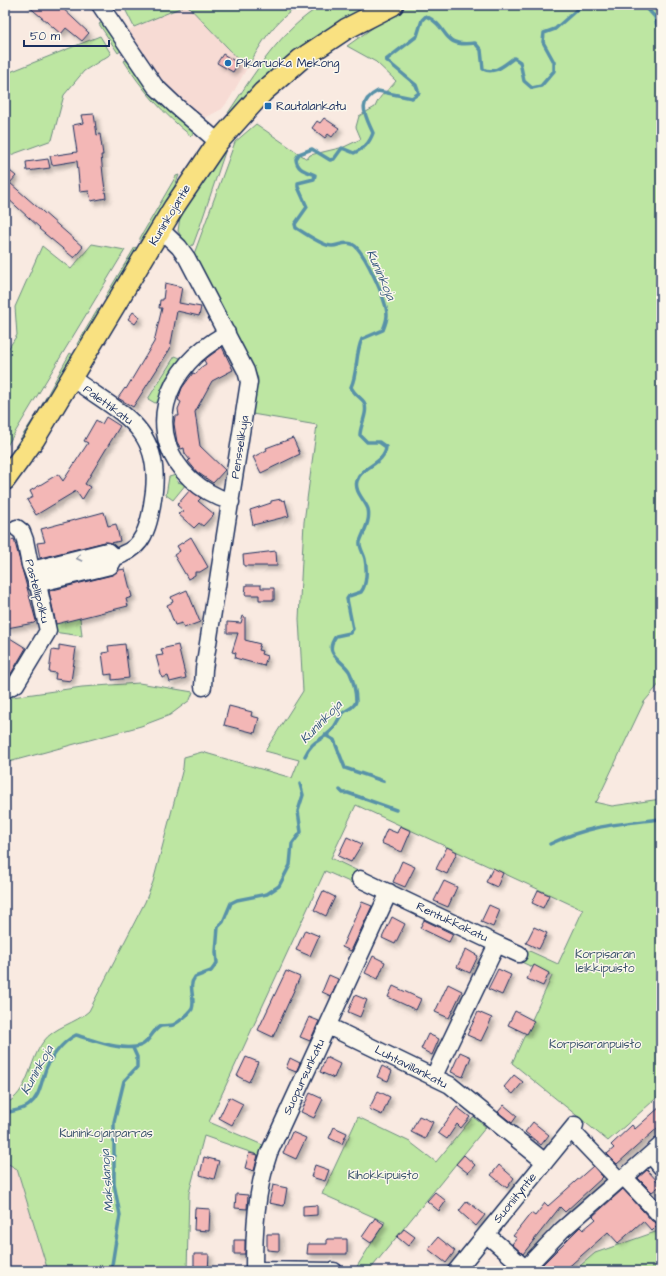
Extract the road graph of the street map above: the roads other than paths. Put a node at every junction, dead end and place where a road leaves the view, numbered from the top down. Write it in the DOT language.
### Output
graph roads {
  1 [pos="100,5"];
  2 [pos="393,5"];
  3 [pos="218,142"];
  4 [pos="161,230"];
  5 [pos="227,333"];
  6 [pos="72,378"];
  7 [pos="168,445"];
  8 [pos="151,450"];
  9 [pos="5,480"];
  10 [pos="231,502"];
  11 [pos="17,528"];
  12 [pos="34,577"];
  13 [pos="203,687"];
  14 [pos="5,690"];
  15 [pos="360,879"];
  16 [pos="389,892"];
  17 [pos="497,944"];
  18 [pos="519,954"];
  19 [pos="328,1026"];
  20 [pos="434,1076"];
  21 [pos="658,1156"];
  22 [pos="545,1162"];
  23 [pos="622,1178"];
  24 [pos="661,1212"];
  25 [pos="486,1234"];
  26 [pos="524,1269"];
  27 [pos="254,1270"];
  28 [pos="334,1271"];
  29 [pos="456,1271"];
  1 -- 3 [label="street"];
  2 -- 3 [label="main road, Kuninkojantie"];
  3 -- 4 [label="main road, Kuninkojantie"];
  4 -- 5 [label="street, Pensselikuja"];
  4 -- 6 [label="main road, Kuninkojantie"];
  5 -- 7 [label="street"];
  5 -- 10 [label="street, Pensselikuja"];
  6 -- 8 [label="street, Palettikatu"];
  6 -- 9 [label="main road, Kuninkojantie"];
  7 -- 8 [label="street"];
  7 -- 10 [label="street"];
  8 -- 12 [label="street, Palettikatu"];
  10 -- 13 [label="street, Pensselikuja"];
  11 -- 12 [label="street, Pastellipolku"];
  12 -- 14 [label="street, Pastellipolku"];
  15 -- 16 [label="street, Rentukkakatu"];
  16 -- 17 [label="street, Rentukkakatu"];
  16 -- 19 [label="street, Suopursunkatu"];
  17 -- 18 [label="street"];
  17 -- 20 [label="street, Rentukkakatu"];
  19 -- 20 [label="street, Luhtavillankatu"];
  19 -- 27 [label="street, Suopursunkatu"];
  20 -- 22 [label="street, Luhtavillankatu"];
  21 -- 23 [label="street"];
  22 -- 23 [label="street, Suoniityntie"];
  22 -- 25 [label="street, Suoniityntie"];
  23 -- 24 [label="street"];
  23 -- 26 [label="street"];
  25 -- 26 [label="street"];
  25 -- 29 [label="street, Suoniityntie"];
  27 -- 28 [label="street"];
}
